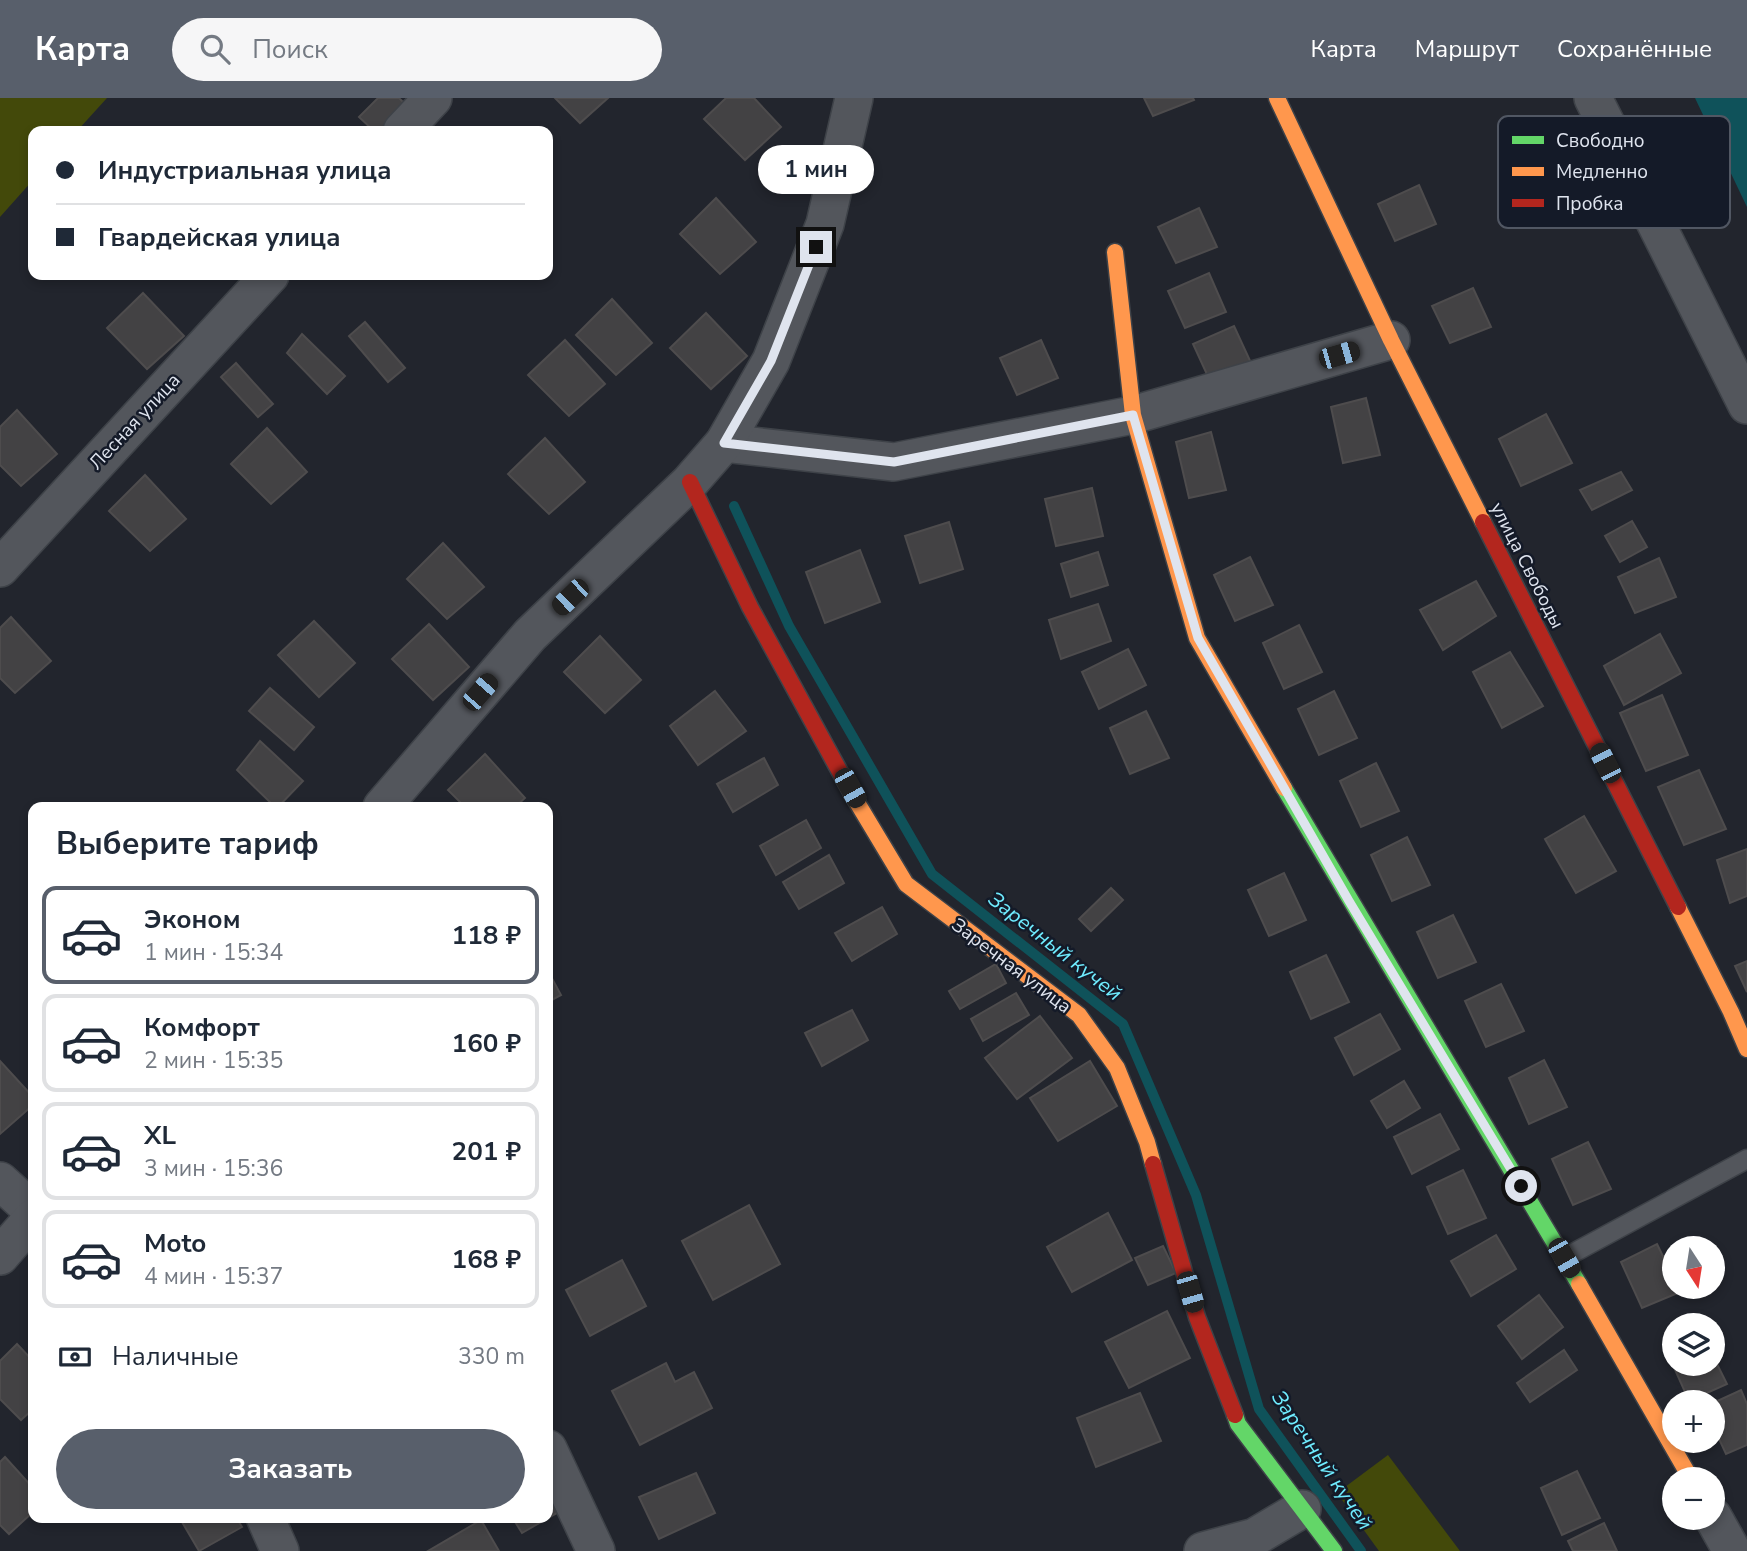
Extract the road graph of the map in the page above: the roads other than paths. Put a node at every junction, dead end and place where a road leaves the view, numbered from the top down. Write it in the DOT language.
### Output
graph roads {
  1 [pos="433,98"];
  2 [pos="854,98"];
  3 [pos="1277,98"];
  4 [pos="1593,98"];
  5 [pos="1602,116"];
  6 [pos="407,126"];
  7 [pos="1658,228"];
  8 [pos="1115,252"];
  9 [pos="265,280"];
  10 [pos="1391,340"];
  11 [pos="1747,405"];
  12 [pos="1133,415"];
  13 [pos="724,443"];
  14 [pos="690,482"];
  15 [pos="0,568"];
  16 [pos="386,802"];
  17 [pos="1747,1049"];
  18 [pos="1747,1160"];
  19 [pos="0,1181"];
  20 [pos="28,1206"];
  21 [pos="28,1224"];
  22 [pos="0,1256"];
  23 [pos="1564,1258"];
  24 [pos="553,1460"];
  25 [pos="1683,1467"];
  26 [pos="1302,1509"];
  27 [pos="268,1523"];
  28 [pos="1720,1530"];
  29 [pos="280,1551"];
  30 [pos="596,1551"];
  31 [pos="1203,1551"];
  32 [pos="1334,1551"];
  33 [pos="1732,1551"];
  1 -- 6 [label="street"];
  2 -- 13 [label="street"];
  3 -- 10 [label="street, улица Свободы"];
  4 -- 5 [label="street"];
  7 -- 11 [label="street"];
  8 -- 12 [label="street"];
  9 -- 15 [label="street, Лесная улица"];
  10 -- 12 [label="street"];
  10 -- 17 [label="street, улица Свободы"];
  12 -- 13 [label="street"];
  12 -- 23 [label="street"];
  13 -- 14 [label="street"];
  14 -- 16 [label="street"];
  14 -- 26 [label="street, Заречная улица"];
  18 -- 23 [label="lane"];
  19 -- 20 [label="street"];
  21 -- 22 [label="street"];
  23 -- 25 [label="street"];
  24 -- 30 [label="street"];
  26 -- 31 [label="street"];
  26 -- 32 [label="street, Заречная улица"];
  27 -- 29 [label="street"];
  28 -- 33 [label="street"];
}
